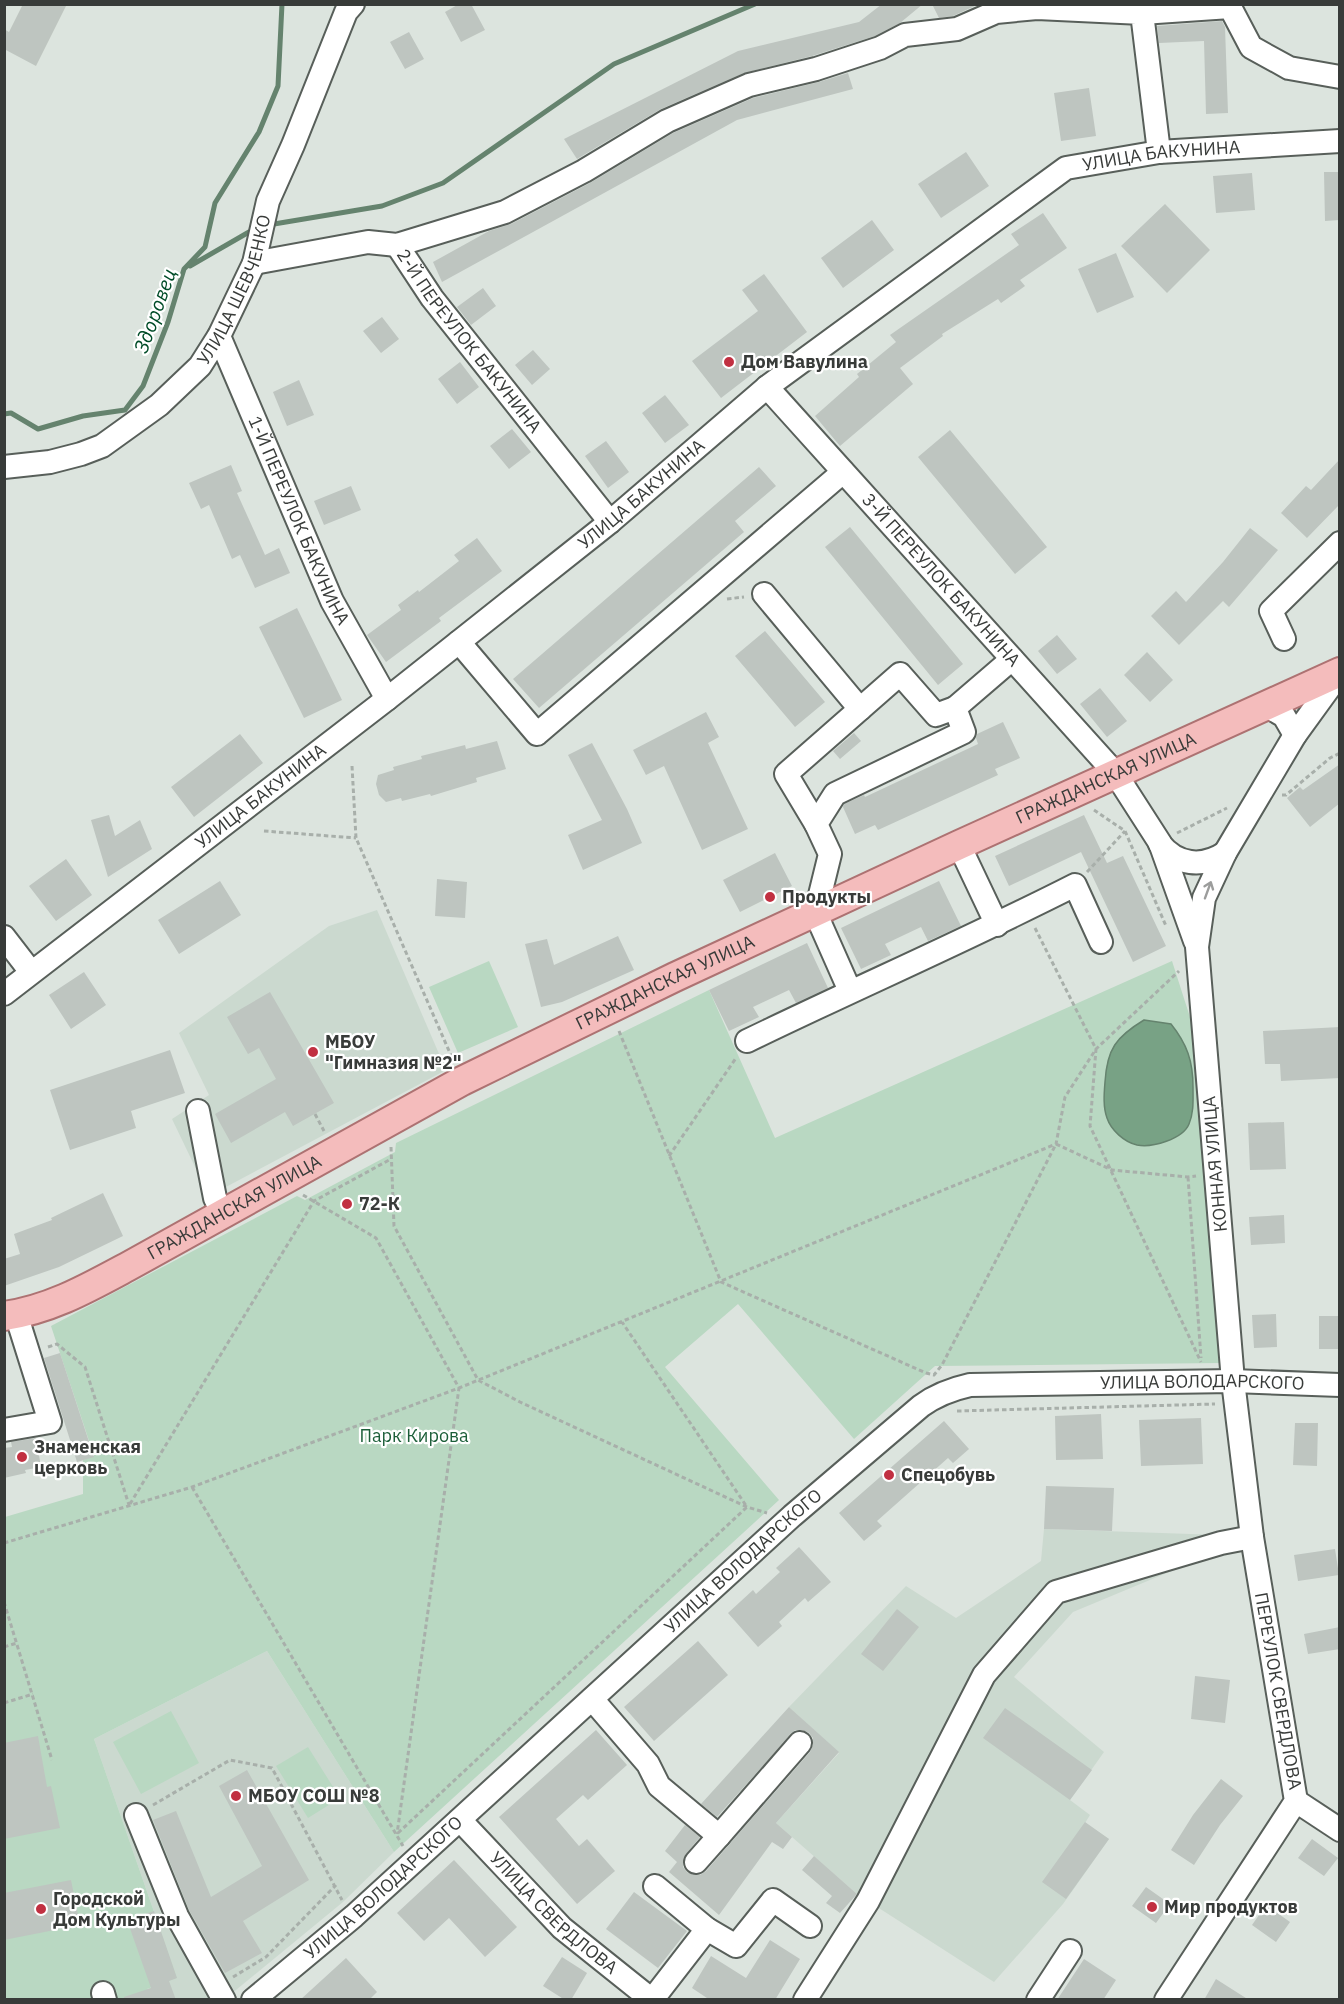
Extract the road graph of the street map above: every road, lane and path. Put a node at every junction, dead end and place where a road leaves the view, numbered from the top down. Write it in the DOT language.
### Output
graph roads {
  1 [pos="353,4"];
  2 [pos="1141,9"];
  3 [pos="1340,77"];
  4 [pos="1340,141"];
  5 [pos="1159,152"];
  6 [pos="396,245"];
  7 [pos="254,263"];
  8 [pos="219,336"];
  9 [pos="767,387"];
  10 [pos="4,467"];
  11 [pos="843,472"];
  12 [pos="610,522"];
  13 [pos="1340,543"];
  14 [pos="764,594"];
  15 [pos="1284,639"];
  16 [pos="459,642"];
  17 [pos="1012,658"];
  18 [pos="1340,673"];
  19 [pos="387,699"];
  20 [pos="1265,705"];
  21 [pos="955,708"];
  22 [pos="860,709"];
  23 [pos="1295,735"];
  24 [pos="352,766"];
  25 [pos="1115,773"];
  26 [pos="1079,789"];
  27 [pos="816,824"];
  28 [pos="264,831"];
  29 [pos="1125,831"];
  30 [pos="356,838"];
  31 [pos="1160,843"];
  32 [pos="959,845"];
  33 [pos="1225,853"];
  34 [pos="1075,885"];
  35 [pos="1026,910"];
  36 [pos="815,912"];
  37 [pos="997,925"];
  38 [pos="1170,935"];
  39 [pos="4,937"];
  40 [pos="1101,942"];
  41 [pos="1197,947"];
  42 [pos="1184,968"];
  43 [pos="31,972"];
  44 [pos="850,991"];
  45 [pos="4,994"];
  46 [pos="617,1026"];
  47 [pos="747,1041"];
  48 [pos="1096,1049"];
  49 [pos="453,1059"];
  50 [pos="198,1111"];
  51 [pos="1056,1144"];
  52 [pos="669,1156"];
  53 [pos="1112,1170"];
  54 [pos="1197,1176"];
  55 [pos="1188,1178"];
  56 [pos="314,1201"];
  57 [pos="223,1214"];
  58 [pos="721,1282"];
  59 [pos="10,1315"];
  60 [pos="622,1322"];
  61 [pos="29,1354"];
  62 [pos="1201,1363"];
  63 [pos="1203,1370"];
  64 [pos="478,1380"];
  65 [pos="1233,1381"];
  66 [pos="1340,1385"];
  67 [pos="459,1388"];
  68 [pos="1236,1404"];
  69 [pos="948,1411"];
  70 [pos="4,1430"];
  71 [pos="192,1486"];
  72 [pos="129,1505"];
  73 [pos="747,1507"];
  74 [pos="771,1519"];
  75 [pos="1252,1536"];
  76 [pos="4,1543"];
  77 [pos="4,1602"];
  78 [pos="6,1614"];
  79 [pos="17,1643"];
  80 [pos="4,1647"];
  81 [pos="33,1694"];
  82 [pos="592,1699"];
  83 [pos="4,1703"];
  84 [pos="800,1743"];
  85 [pos="52,1760"];
  86 [pos="1296,1801"];
  87 [pos="136,1815"];
  88 [pos="460,1820"];
  89 [pos="1340,1830"];
  90 [pos="397,1834"];
  91 [pos="719,1836"];
  92 [pos="402,1845"];
  93 [pos="696,1862"];
  94 [pos="655,1886"];
  95 [pos="810,1926"];
  96 [pos="707,1929"];
  97 [pos="1070,1951"];
  98 [pos="220,1993"];
  99 [pos="253,2000"];
  100 [pos="652,2000"];
  101 [pos="806,2000"];
  102 [pos="1038,2000"];
  103 [pos="1166,2000"];
  1 -- 7 [label="street, УЛИЦА ШЕВЧЕНКО"];
  2 -- 3 [label="street"];
  2 -- 5 [label="street"];
  2 -- 6 [label="street"];
  4 -- 5 [label="street, УЛИЦА БАКУНИНА"];
  5 -- 9 [label="street, УЛИЦА БАКУНИНА"];
  6 -- 7 [label="street, 2-Й ПЕРЕУЛОК БАКУНИНА"];
  6 -- 12 [label="street, 2-Й ПЕРЕУЛОК БАКУНИНА"];
  7 -- 8 [label="street, УЛИЦА ШЕВЧЕНКО"];
  8 -- 10 [label="street, УЛИЦА ШЕВЧЕНКО"];
  8 -- 19 [label="street, 1-Й ПЕРЕУЛОК БАКУНИНА"];
  9 -- 11 [label="street, 3-Й ПЕРЕУЛОК БАКУНИНА"];
  9 -- 12 [label="street, УЛИЦА БАКУНИНА"];
  11 -- 16 [label="street"];
  11 -- 17 [label="street, 3-Й ПЕРЕУЛОК БАКУНИНА"];
  12 -- 16 [label="street, УЛИЦА БАКУНИНА"];
  13 -- 15 [label="street"];
  14 -- 22 [label="street"];
  16 -- 19 [label="street, УЛИЦА БАКУНИНА"];
  17 -- 21 [label="street"];
  17 -- 25 [label="street, 3-Й ПЕРЕУЛОК БАКУНИНА"];
  18 -- 20 [label="main road, ГРАЖДАНСКАЯ УЛИЦА"];
  18 -- 23 [label="street, КОННАЯ УЛИЦА"];
  19 -- 43 [label="street, УЛИЦА БАКУНИНА"];
  20 -- 23 [label="street"];
  20 -- 25 [label="main road, ГРАЖДАНСКАЯ УЛИЦА"];
  21 -- 22 [label="street"];
  21 -- 27 [label="street"];
  22 -- 27 [label="street"];
  23 -- 33 [label="street, КОННАЯ УЛИЦА"];
  24 -- 30 [label="path"];
  25 -- 26 [label="main road, ГРАЖДАНСКАЯ УЛИЦА"];
  25 -- 31 [label="street, КОННАЯ УЛИЦА"];
  26 -- 29 [label="path"];
  26 -- 32 [label="main road, ГРАЖДАНСКАЯ УЛИЦА"];
  27 -- 36 [label="street"];
  28 -- 30 [label="path"];
  29 -- 34 [label="path"];
  29 -- 38 [label="path"];
  30 -- 49 [label="path"];
  31 -- 33 [label="street"];
  31 -- 41 [label="street, КОННАЯ УЛИЦА"];
  32 -- 36 [label="main road, ГРАЖДАНСКАЯ УЛИЦА"];
  32 -- 37 [label="street"];
  41 -- 33 [label="street, КОННАЯ УЛИЦА, one-way"];
  34 -- 35 [label="street"];
  34 -- 40 [label="street"];
  35 -- 37 [label="street"];
  35 -- 48 [label="path"];
  36 -- 44 [label="street"];
  36 -- 57 [label="main road, ГРАЖДАНСКАЯ УЛИЦА"];
  37 -- 44 [label="street"];
  39 -- 43 [label="street"];
  41 -- 65 [label="street, КОННАЯ УЛИЦА"];
  42 -- 48 [label="path"];
  43 -- 45 [label="street, УЛИЦА БАКУНИНА"];
  44 -- 47 [label="street"];
  46 -- 52 [label="path"];
  47 -- 52 [label="path"];
  48 -- 51 [label="path"];
  48 -- 53 [label="path"];
  50 -- 57 [label="street"];
  51 -- 53 [label="path"];
  51 -- 58 [label="path"];
  51 -- 58 [label="path"];
  52 -- 58 [label="path"];
  53 -- 55 [label="path"];
  53 -- 62 [label="path"];
  54 -- 55 [label="path"];
  55 -- 62 [label="path"];
  56 -- 64 [label="path"];
  56 -- 67 [label="path"];
  56 -- 72 [label="path"];
  57 -- 59 [label="main road, ГРАЖДАНСКАЯ УЛИЦА"];
  58 -- 60 [label="path"];
  59 -- 61 [label="street"];
  60 -- 64 [label="path"];
  60 -- 73 [label="path"];
  61 -- 70 [label="street"];
  61 -- 72 [label="path"];
  62 -- 63 [label="path"];
  64 -- 67 [label="path"];
  64 -- 73 [label="path"];
  65 -- 66 [label="street, УЛИЦА ВОЛОДАРСКОГО"];
  65 -- 68 [label="street, ПЕРЕУЛОК СВЕРДЛОВА"];
  65 -- 82 [label="street, УЛИЦА ВОЛОДАРСКОГО"];
  67 -- 71 [label="path"];
  67 -- 90 [label="path"];
  68 -- 69 [label="path"];
  68 -- 75 [label="street, ПЕРЕУЛОК СВЕРДЛОВА"];
  71 -- 72 [label="path"];
  71 -- 90 [label="path"];
  72 -- 76 [label="path"];
  73 -- 74 [label="path"];
  73 -- 90 [label="path"];
  75 -- 86 [label="street, ПЕРЕУЛОК СВЕРДЛОВА"];
  75 -- 101 [label="street"];
  77 -- 78 [label="path"];
  78 -- 79 [label="path"];
  79 -- 80 [label="path"];
  79 -- 81 [label="path"];
  81 -- 83 [label="path"];
  81 -- 85 [label="path"];
  82 -- 88 [label="street, УЛИЦА ВОЛОДАРСКОГО"];
  82 -- 91 [label="street"];
  84 -- 91 [label="street"];
  86 -- 89 [label="street"];
  86 -- 103 [label="street, ПЕРЕУЛОК СВЕРДЛОВА"];
  87 -- 98 [label="street"];
  87 -- 98 [label="path"];
  88 -- 99 [label="street, УЛИЦА ВОЛОДАРСКОГО"];
  88 -- 100 [label="street, УЛИЦА СВЕРДЛОВА"];
  90 -- 92 [label="path"];
  91 -- 93 [label="street"];
  94 -- 96 [label="street"];
  95 -- 96 [label="street"];
  96 -- 100 [label="street"];
  97 -- 102 [label="street"];
}
